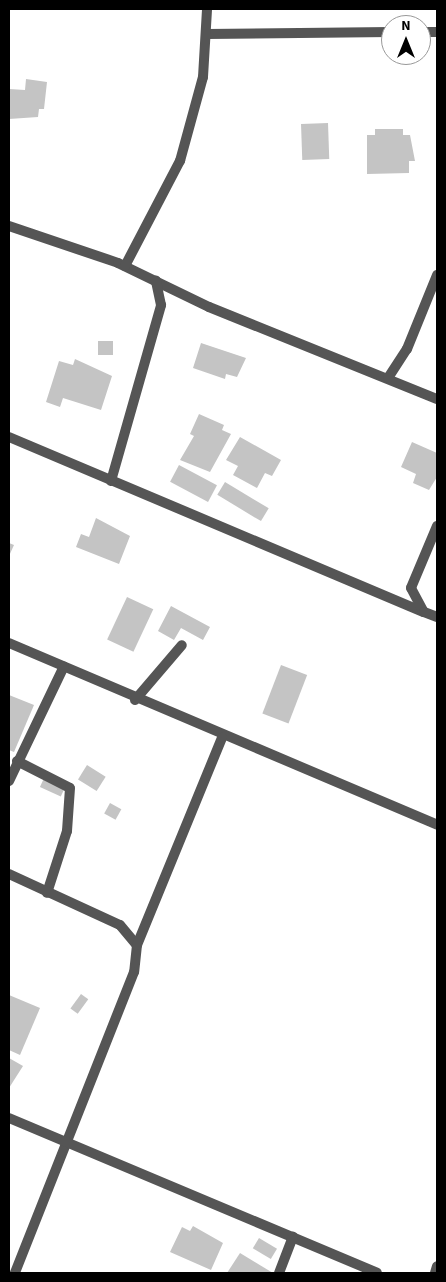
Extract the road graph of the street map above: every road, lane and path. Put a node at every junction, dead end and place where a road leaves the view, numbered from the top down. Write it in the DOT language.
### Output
graph roads {
  1 [pos="208,9"];
  2 [pos="381,32"];
  3 [pos="207,34"];
  4 [pos="9,226"];
  5 [pos="125,266"];
  6 [pos="437,275"];
  7 [pos="156,281"];
  8 [pos="388,378"];
  9 [pos="437,399"];
  10 [pos="9,437"];
  11 [pos="111,481"];
  12 [pos="437,526"];
  13 [pos="424,612"];
  14 [pos="437,617"];
  15 [pos="9,643"];
  16 [pos="182,645"];
  17 [pos="64,666"];
  18 [pos="135,700"];
  19 [pos="222,738"];
  20 [pos="17,761"];
  21 [pos="9,781"];
  22 [pos="437,826"];
  23 [pos="9,874"];
  24 [pos="47,893"];
  25 [pos="137,945"];
  26 [pos="9,1118"];
  27 [pos="70,1142"];
  28 [pos="294,1237"];
  29 [pos="437,1266"];
  30 [pos="15,1273"];
  31 [pos="279,1273"];
  32 [pos="377,1273"];
  33 [pos="435,1273"];
  1 -- 3 [label="street"];
  2 -- 3 [label="street"];
  3 -- 5 [label="street"];
  4 -- 5 [label="street"];
  5 -- 7 [label="street"];
  6 -- 8 [label="street"];
  7 -- 8 [label="street"];
  7 -- 11 [label="street"];
  8 -- 9 [label="street"];
  10 -- 11 [label="street"];
  11 -- 13 [label="street"];
  12 -- 13 [label="street"];
  13 -- 14 [label="street"];
  15 -- 17 [label="street"];
  16 -- 18 [label="street"];
  17 -- 18 [label="street"];
  17 -- 20 [label="street"];
  18 -- 19 [label="street"];
  19 -- 22 [label="street"];
  19 -- 25 [label="street"];
  20 -- 21 [label="street"];
  20 -- 24 [label="street"];
  23 -- 24 [label="street"];
  24 -- 25 [label="street"];
  25 -- 27 [label="street"];
  26 -- 27 [label="street"];
  27 -- 28 [label="street"];
  27 -- 30 [label="street"];
  28 -- 31 [label="street"];
  28 -- 32 [label="street"];
  29 -- 33 [label="street"];
}
